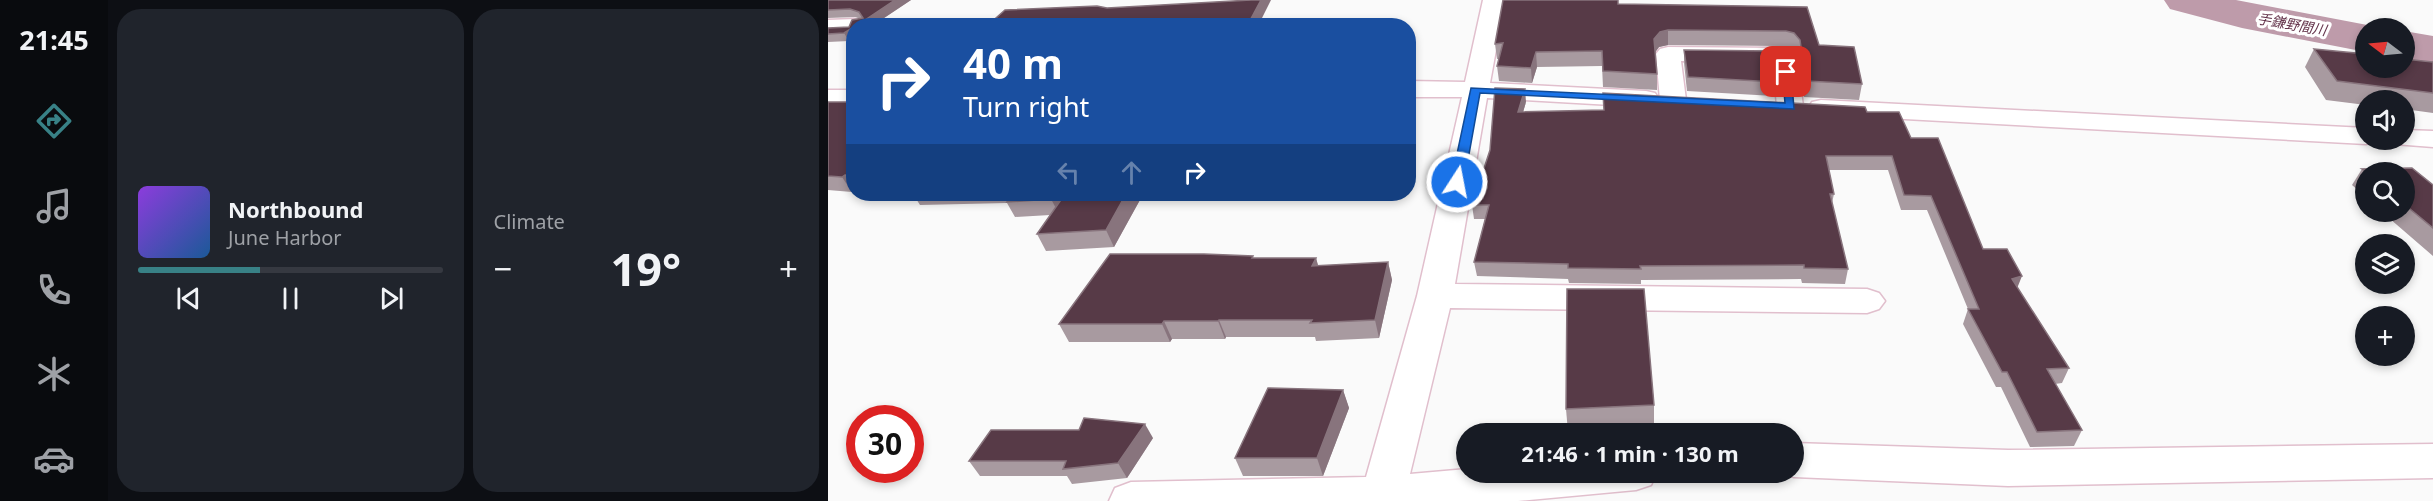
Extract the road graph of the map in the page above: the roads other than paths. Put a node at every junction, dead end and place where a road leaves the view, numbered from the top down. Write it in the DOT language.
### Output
graph roads {
  1 [pos="1494,0"];
  2 [pos="846,26"];
  3 [pos="828,27"];
  4 [pos="1416,89"];
  5 [pos="1475,90"];
  6 [pos="828,98"];
  7 [pos="846,98"];
  8 [pos="2355,135"];
  9 [pos="2415,138"];
  10 [pos="2433,139"];
  11 [pos="1435,296"];
  12 [pos="1867,301"];
  13 [pos="1804,460"];
  14 [pos="2433,461"];
  15 [pos="1529,483"];
  16 [pos="1382,498"];
  17 [pos="1131,501"];
  1 -- 5 [label="street"];
  2 -- 3 [label="street"];
  4 -- 5 [label="street"];
  5 -- 8 [label="street"];
  5 -- 11 [label="street"];
  6 -- 7 [label="street"];
  9 -- 10 [label="street"];
  11 -- 12 [label="street"];
  11 -- 16 [label="street"];
  13 -- 14 [label="street"];
  15 -- 16 [label="street"];
  16 -- 17 [label="street"];
}
